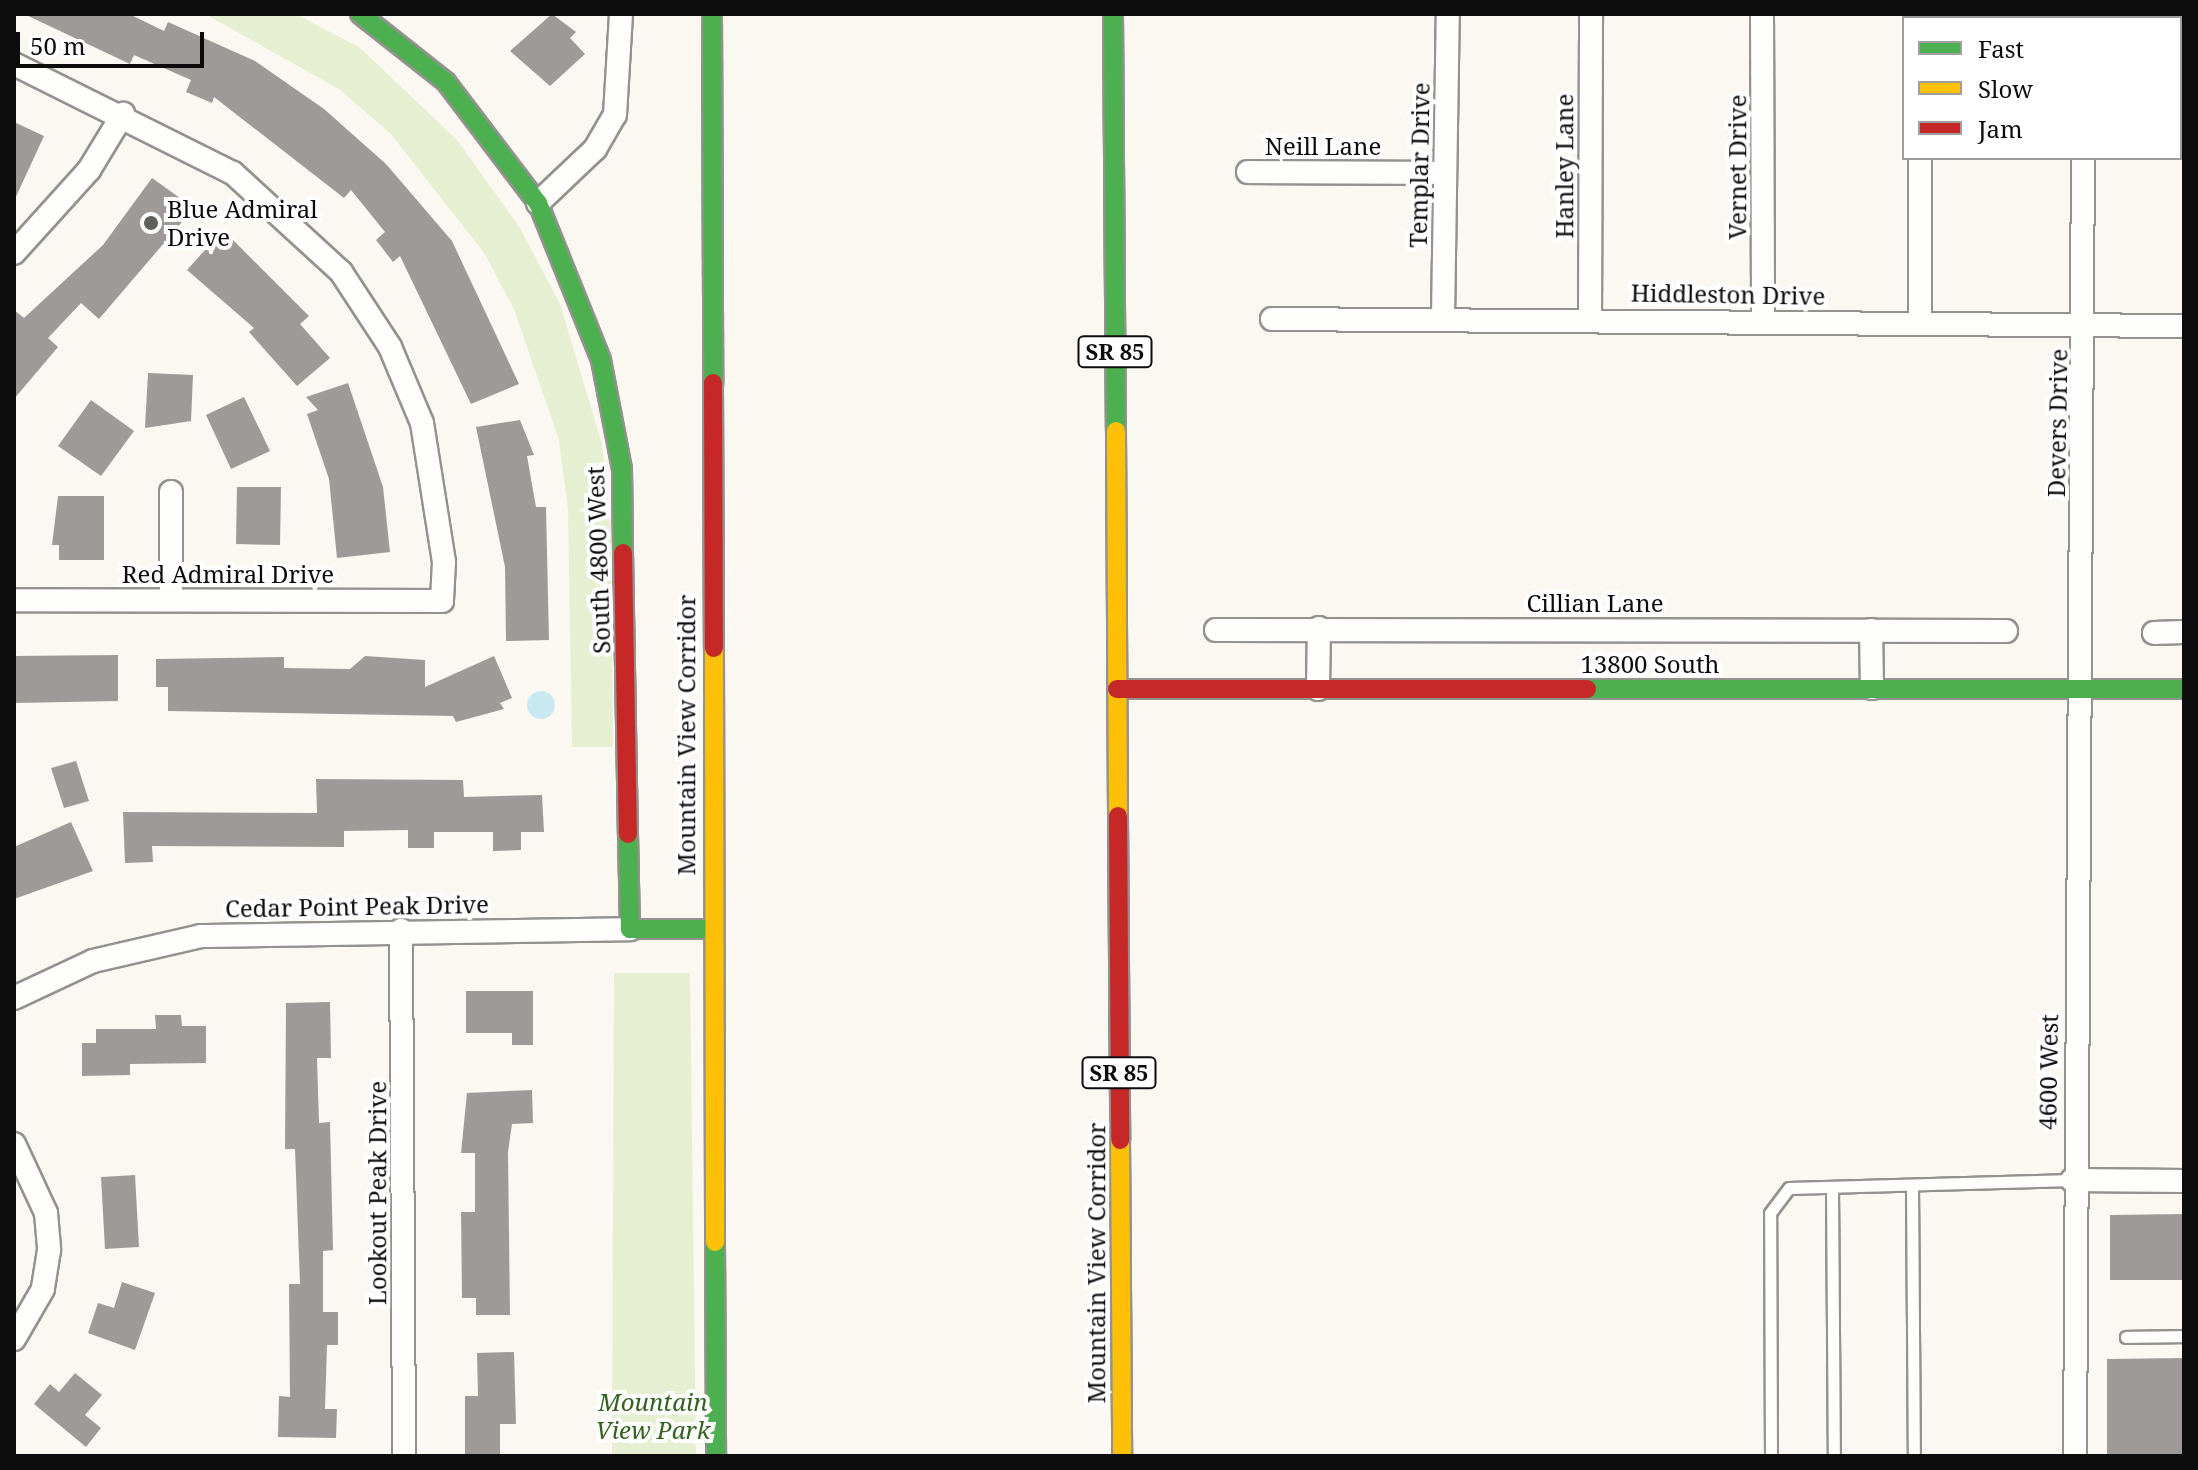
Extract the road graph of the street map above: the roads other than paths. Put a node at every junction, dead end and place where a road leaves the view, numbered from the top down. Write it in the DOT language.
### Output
graph roads {
  1 [pos="360,14"];
  2 [pos="621,14"];
  3 [pos="712,14"];
  4 [pos="1113,14"];
  5 [pos="1448,14"];
  6 [pos="1591,14"];
  7 [pos="1762,14"];
  8 [pos="14,64"];
  9 [pos="123,114"];
  10 [pos="1920,160"];
  11 [pos="2083,160"];
  12 [pos="1248,172"];
  13 [pos="1445,173"];
  14 [pos="538,203"];
  15 [pos="14,253"];
  16 [pos="1443,318"];
  17 [pos="1272,319"];
  18 [pos="1590,319"];
  19 [pos="1763,319"];
  20 [pos="1920,323"];
  21 [pos="2184,326"];
  22 [pos="2084,327"];
  23 [pos="171,492"];
  24 [pos="14,600"];
  25 [pos="171,600"];
  26 [pos="1319,628"];
  27 [pos="1216,630"];
  28 [pos="1871,630"];
  29 [pos="2006,631"];
  30 [pos="2184,632"];
  31 [pos="2154,633"];
  32 [pos="1872,688"];
  33 [pos="2080,688"];
  34 [pos="1117,689"];
  35 [pos="1318,689"];
  36 [pos="2184,689"];
  37 [pos="630,929"];
  38 [pos="712,929"];
  39 [pos="401,930"];
  40 [pos="14,998"];
  41 [pos="14,1144"];
  42 [pos="2072,1180"];
  43 [pos="2184,1181"];
  44 [pos="1912,1185"];
  45 [pos="1832,1187"];
  46 [pos="2184,1336"];
  47 [pos="2126,1337"];
  48 [pos="14,1339"];
  49 [pos="404,1456"];
  50 [pos="716,1456"];
  51 [pos="1122,1456"];
  52 [pos="1771,1456"];
  53 [pos="1834,1456"];
  54 [pos="1914,1456"];
  55 [pos="2075,1456"];
  1 -- 14 [label="main road, South 4800 West"];
  2 -- 14 [label="street"];
  3 -- 38 [label="main road, Mountain View Corridor"];
  4 -- 34 [label="main road, Mountain View Corridor / SR 85"];
  5 -- 13 [label="street, Templar Drive"];
  6 -- 18 [label="street, Hanley Lane"];
  7 -- 19 [label="street, Vernet Drive"];
  8 -- 9 [label="street"];
  9 -- 15 [label="street"];
  9 -- 25 [label="street, Red Admiral Drive"];
  10 -- 20 [label="street"];
  11 -- 22 [label="street, Devers Drive"];
  12 -- 13 [label="street, Neill Lane"];
  13 -- 16 [label="street, Templar Drive"];
  14 -- 37 [label="main road, South 4800 West"];
  16 -- 17 [label="street, Hiddleston Drive"];
  16 -- 18 [label="street, Hiddleston Drive"];
  18 -- 19 [label="street, Hiddleston Drive"];
  19 -- 20 [label="street, Hiddleston Drive"];
  20 -- 22 [label="street, Hiddleston Drive"];
  21 -- 22 [label="street, Hiddleston Drive"];
  22 -- 33 [label="street, Devers Drive"];
  23 -- 25 [label="street"];
  24 -- 25 [label="street, Red Admiral Drive"];
  26 -- 27 [label="street, Cillian Lane"];
  26 -- 28 [label="street, Cillian Lane"];
  26 -- 35 [label="street"];
  28 -- 29 [label="street, Cillian Lane"];
  28 -- 32 [label="street"];
  30 -- 31 [label="street"];
  32 -- 33 [label="main road, 13800 South"];
  32 -- 35 [label="main road, 13800 South"];
  33 -- 36 [label="main road, 13800 South"];
  33 -- 42 [label="street, 4600 West"];
  34 -- 35 [label="main road, 13800 South"];
  34 -- 51 [label="main road, Mountain View Corridor / SR 85"];
  37 -- 38 [label="main road, Cedar Point Peak Drive"];
  37 -- 39 [label="street, Cedar Point Peak Drive"];
  38 -- 50 [label="main road, Mountain View Corridor"];
  39 -- 40 [label="street, Cedar Point Peak Drive"];
  39 -- 49 [label="street, Lookout Peak Drive"];
  41 -- 48 [label="street"];
  42 -- 43 [label="street"];
  42 -- 44 [label="lane"];
  42 -- 55 [label="street, 4600 West"];
  44 -- 45 [label="lane"];
  44 -- 54 [label="lane"];
  45 -- 52 [label="lane"];
  45 -- 53 [label="lane"];
  46 -- 47 [label="lane"];
}
